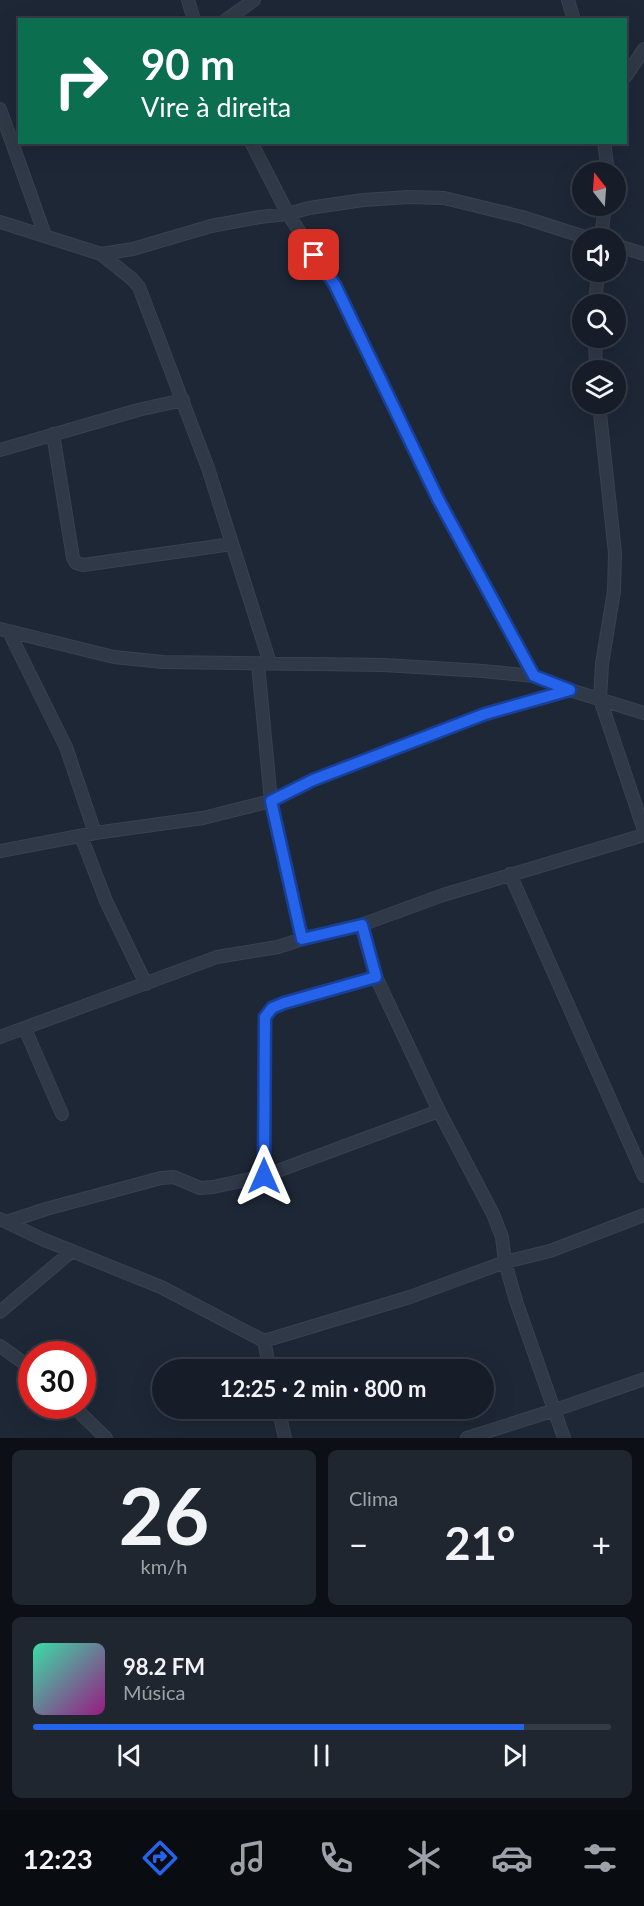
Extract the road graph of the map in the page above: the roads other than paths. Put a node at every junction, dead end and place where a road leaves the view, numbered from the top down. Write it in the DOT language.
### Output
graph roads {
  1 [pos="188,0"];
  2 [pos="254,0"];
  3 [pos="568,0"];
  4 [pos="193,18"];
  5 [pos="229,18"];
  6 [pos="573,18"];
  7 [pos="644,49"];
  8 [pos="627,74"];
  9 [pos="0,109"];
  10 [pos="252,144"];
  11 [pos="604,144"];
  12 [pos="607,162"];
  13 [pos="288,214"];
  14 [pos="0,222"];
  15 [pos="572,233"];
  16 [pos="45,236"];
  17 [pos="626,248"];
  18 [pos="101,254"];
  19 [pos="644,254"];
  20 [pos="183,400"];
  21 [pos="600,414"];
  22 [pos="53,434"];
  23 [pos="0,450"];
  24 [pos="232,544"];
  25 [pos="5,631"];
  26 [pos="264,663"];
  27 [pos="534,676"];
  28 [pos="570,690"];
  29 [pos="600,699"];
  30 [pos="644,713"];
  31 [pos="271,801"];
  32 [pos="644,832"];
  33 [pos="95,833"];
  34 [pos="81,836"];
  35 [pos="0,850"];
  36 [pos="510,874"];
  37 [pos="362,925"];
  38 [pos="302,939"];
  39 [pos="376,977"];
  40 [pos="146,984"];
  41 [pos="25,1029"];
  42 [pos="0,1037"];
  43 [pos="439,1111"];
  44 [pos="62,1114"];
  45 [pos="264,1176"];
  46 [pos="644,1176"];
  47 [pos="644,1215"];
  48 [pos="4,1220"];
  49 [pos="72,1251"];
  50 [pos="505,1262"];
  51 [pos="0,1312"];
  52 [pos="264,1341"];
  53 [pos="0,1346"];
  54 [pos="18,1359"];
  55 [pos="268,1359"];
  56 [pos="644,1379"];
  57 [pos="555,1410"];
  58 [pos="86,1419"];
  59 [pos="281,1419"];
  60 [pos="105,1438"];
  61 [pos="285,1438"];
  62 [pos="467,1438"];
  63 [pos="564,1438"];
  1 -- 4 [label="street"];
  2 -- 5 [label="street"];
  3 -- 6 [label="street"];
  7 -- 8 [label="street"];
  9 -- 16 [label="street"];
  10 -- 13 [label="street"];
  11 -- 12 [label="street"];
  13 -- 15 [label="street"];
  13 -- 18 [label="street"];
  13 -- 27 [label="street"];
  14 -- 16 [label="street"];
  16 -- 18 [label="street"];
  17 -- 19 [label="street"];
  18 -- 20 [label="street"];
  20 -- 22 [label="street"];
  20 -- 24 [label="street"];
  21 -- 29 [label="street"];
  22 -- 23 [label="street"];
  22 -- 24 [label="street"];
  24 -- 26 [label="street"];
  25 -- 26 [label="street"];
  25 -- 33 [label="street"];
  26 -- 27 [label="street"];
  26 -- 31 [label="street"];
  27 -- 28 [label="street"];
  28 -- 29 [label="street"];
  28 -- 31 [label="street"];
  29 -- 30 [label="street"];
  29 -- 32 [label="street"];
  31 -- 33 [label="street"];
  31 -- 38 [label="street"];
  32 -- 36 [label="street"];
  33 -- 34 [label="street"];
  34 -- 35 [label="street"];
  34 -- 40 [label="street"];
  36 -- 37 [label="street"];
  36 -- 46 [label="street"];
  37 -- 38 [label="street"];
  37 -- 39 [label="street"];
  38 -- 40 [label="street"];
  39 -- 43 [label="street"];
  39 -- 45 [label="street"];
  40 -- 41 [label="street"];
  41 -- 42 [label="street"];
  41 -- 44 [label="street"];
  43 -- 45 [label="street"];
  43 -- 50 [label="street"];
  45 -- 48 [label="street"];
  47 -- 50 [label="street"];
  48 -- 49 [label="street"];
  49 -- 51 [label="street"];
  49 -- 52 [label="street"];
  50 -- 52 [label="street"];
  50 -- 57 [label="street"];
  52 -- 55 [label="street"];
  53 -- 54 [label="street"];
  56 -- 57 [label="street"];
  57 -- 62 [label="street"];
  57 -- 63 [label="street"];
  58 -- 60 [label="street"];
  59 -- 61 [label="street"];
}
